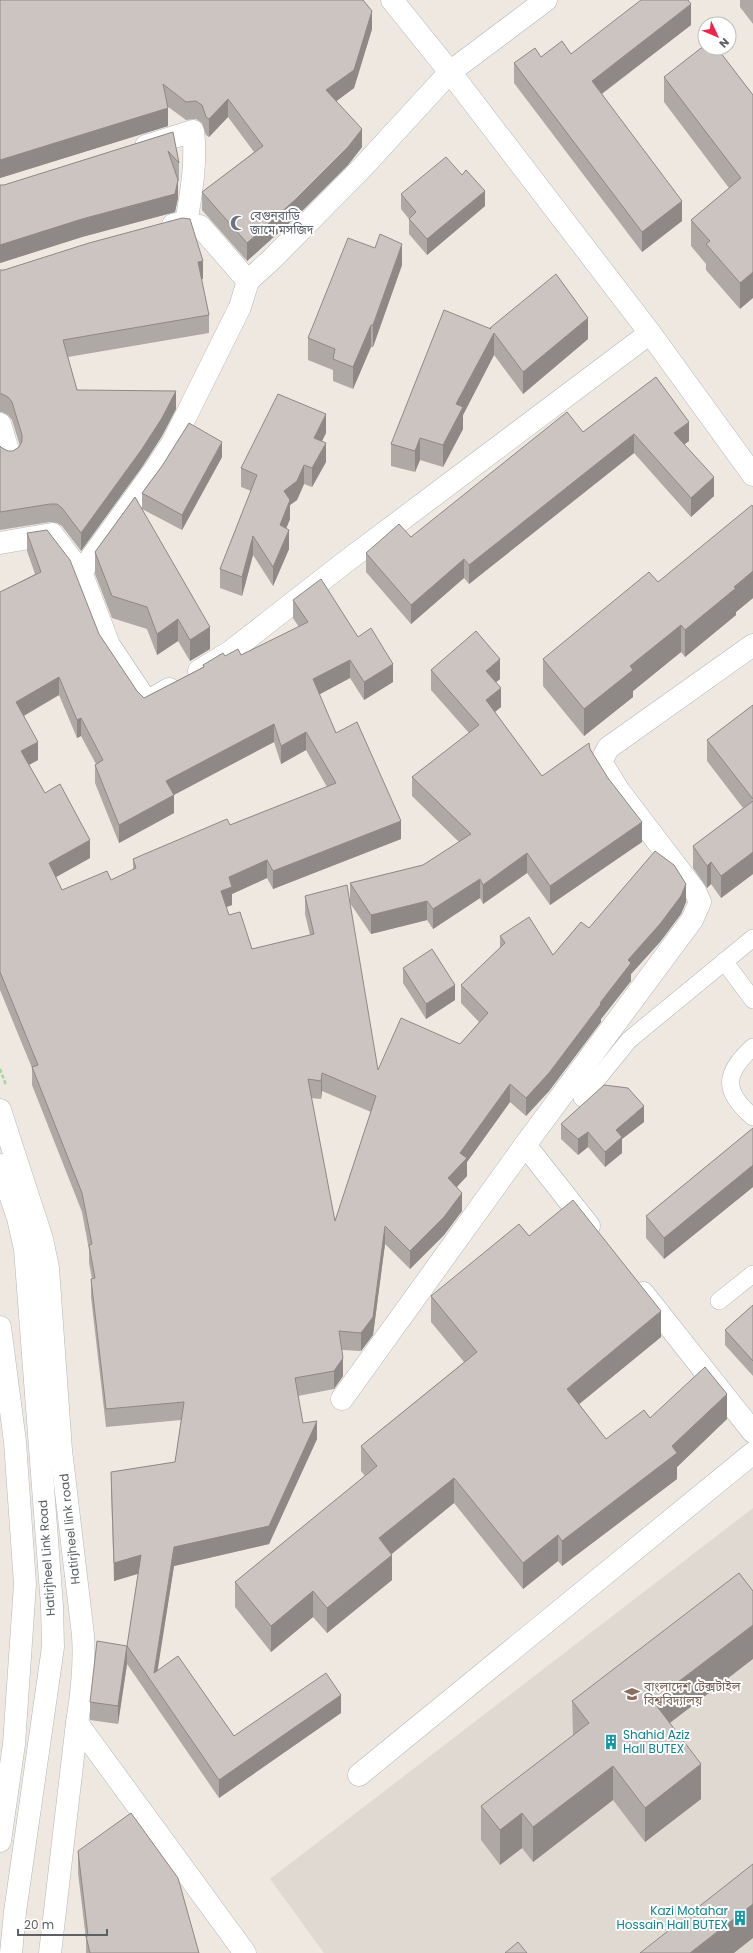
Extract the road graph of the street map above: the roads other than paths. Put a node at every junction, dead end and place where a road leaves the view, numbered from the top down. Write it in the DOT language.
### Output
graph roads {
  1 [pos="392,0"];
  2 [pos="546,0"];
  3 [pos="450,72"];
  4 [pos="126,152"];
  5 [pos="186,224"];
  6 [pos="151,231"];
  7 [pos="248,281"];
  8 [pos="650,333"];
  9 [pos="0,424"];
  10 [pos="10,457"];
  11 [pos="753,475"];
  12 [pos="0,543"];
  13 [pos="81,572"];
  14 [pos="753,645"];
  15 [pos="753,938"];
  16 [pos="724,961"];
  17 [pos="753,1000"];
  18 [pos="753,1047"];
  19 [pos="582,1098"];
  20 [pos="0,1110"];
  21 [pos="753,1117"];
  22 [pos="525,1145"];
  23 [pos="0,1164"];
  24 [pos="599,1238"];
  25 [pos="753,1274"];
  26 [pos="629,1276"];
  27 [pos="719,1301"];
  28 [pos="0,1327"];
  29 [pos="342,1399"];
  30 [pos="753,1432"];
  31 [pos="753,1453"];
  32 [pos="77,1723"];
  33 [pos="359,1775"];
  34 [pos="0,1841"];
  35 [pos="11,1953"];
  36 [pos="50,1953"];
  37 [pos="244,1953"];
  1 -- 3 [label="street"];
  2 -- 3 [label="street"];
  3 -- 7 [label="street"];
  3 -- 8 [label="street"];
  4 -- 5 [label="street"];
  5 -- 6 [label="street"];
  5 -- 7 [label="street"];
  7 -- 13 [label="street"];
  8 -- 11 [label="street"];
  8 -- 13 [label="street"];
  9 -- 10 [label="street"];
  12 -- 13 [label="street"];
  14 -- 22 [label="street"];
  15 -- 16 [label="lane"];
  16 -- 17 [label="lane"];
  16 -- 19 [label="lane"];
  18 -- 21 [label="lane"];
  20 -- 32 [label="street, Hatirjheel link road"];
  22 -- 24 [label="street"];
  22 -- 29 [label="street"];
  23 -- 35 [label="street, Hatirjheel Link Road"];
  25 -- 27 [label="lane"];
  26 -- 30 [label="street"];
  28 -- 34 [label="street"];
  31 -- 33 [label="street"];
  32 -- 36 [label="street, Hatirjheel link road"];
  32 -- 37 [label="street"];
}
